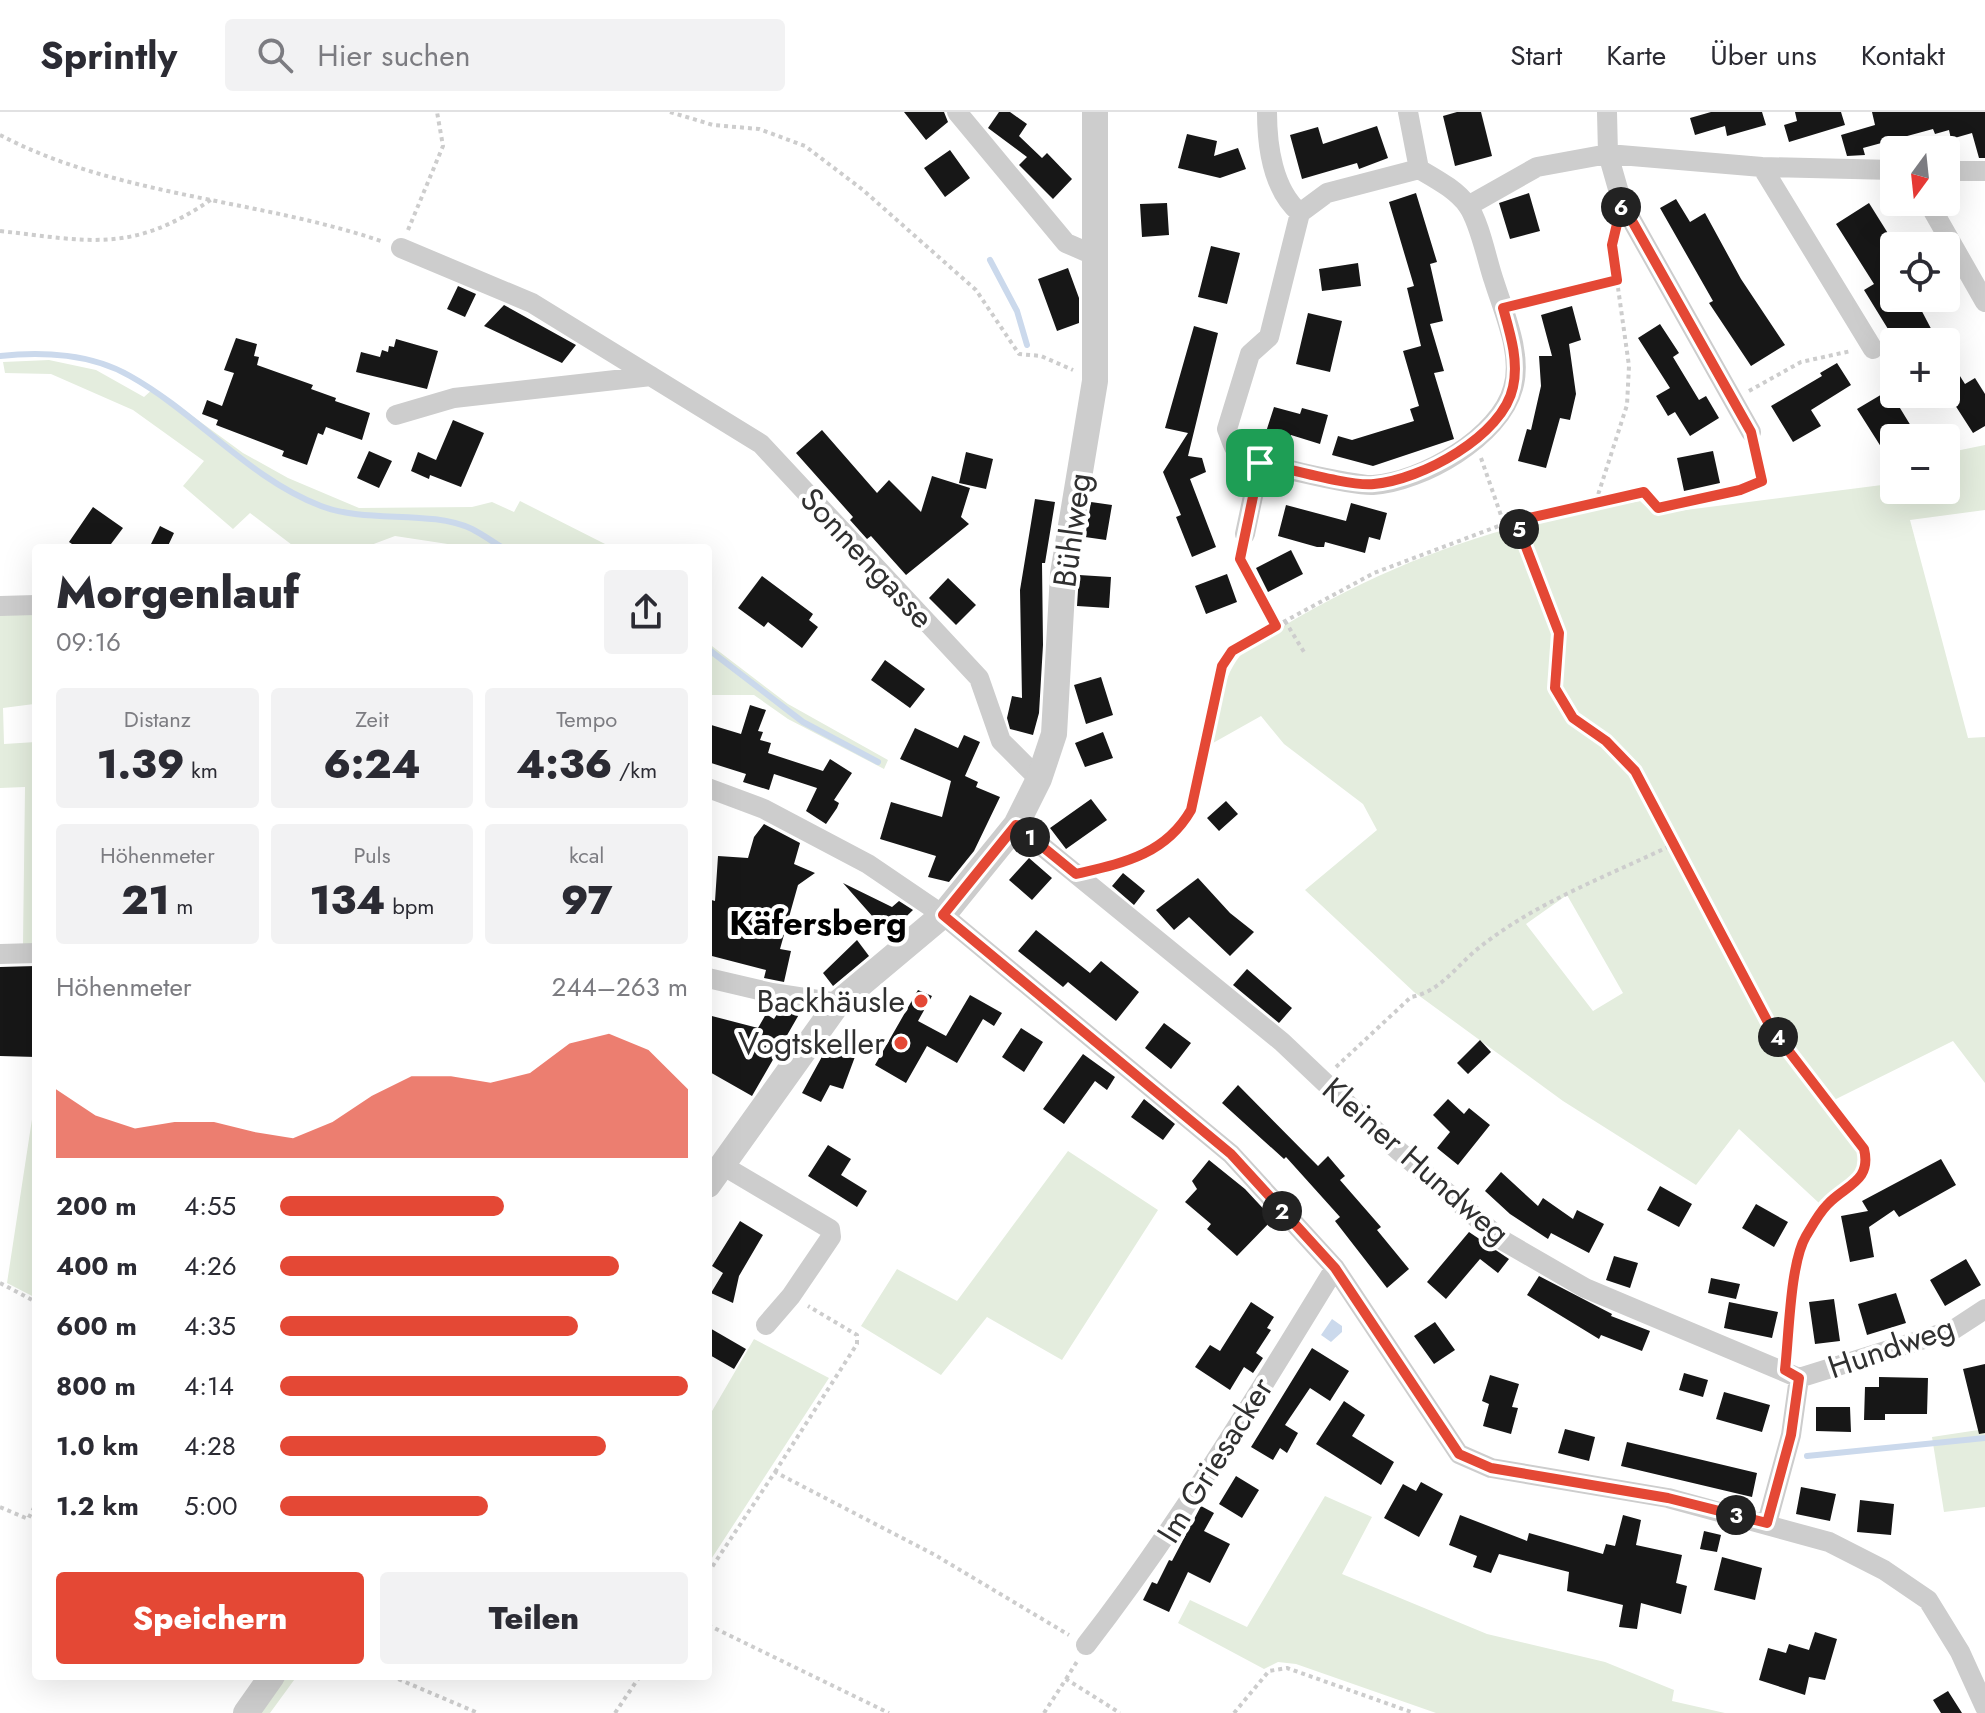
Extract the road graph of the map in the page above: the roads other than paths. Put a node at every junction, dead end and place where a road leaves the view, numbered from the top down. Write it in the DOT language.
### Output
graph roads {
  1 [pos="957,112"];
  2 [pos="1095,112"];
  3 [pos="1267,112"];
  4 [pos="1408,112"];
  5 [pos="1607,112"];
  6 [pos="1608,154"];
  7 [pos="1762,167"];
  8 [pos="1419,169"];
  9 [pos="1880,170"];
  10 [pos="1960,171"];
  11 [pos="1985,171"];
  12 [pos="1468,206"];
  13 [pos="1300,213"];
  14 [pos="1936,216"];
  15 [pos="401,248"];
  16 [pos="1096,256"];
  17 [pos="1985,302"];
  18 [pos="1873,349"];
  19 [pos="651,376"];
  20 [pos="396,415"];
  21 [pos="1751,432"];
  22 [pos="1260,463"];
  23 [pos="1245,534"];
  24 [pos="32,605"];
  25 [pos="0,606"];
  26 [pos="1209,729"];
  27 [pos="1039,779"];
  28 [pos="712,790"];
  29 [pos="1016,825"];
  30 [pos="1076,874"];
  31 [pos="943,915"];
  32 [pos="32,953"];
  33 [pos="0,954"];
  34 [pos="712,979"];
  35 [pos="838,1003"];
  36 [pos="1864,1149"];
  37 [pos="715,1175"];
  38 [pos="1335,1268"];
  39 [pos="1985,1309"];
  40 [pos="766,1325"];
  41 [pos="1792,1374"];
  42 [pos="1767,1523"];
  43 [pos="1086,1645"];
  44 [pos="269,1680"];
  45 [pos="1985,1707"];
  46 [pos="246,1713"];
  1 -- 16 [label="street"];
  2 -- 16 [label="street, Bühlweg"];
  3 -- 13 [label="street"];
  4 -- 8 [label="street"];
  5 -- 6 [label="street"];
  6 -- 7 [label="street"];
  6 -- 12 [label="street"];
  6 -- 21 [label="street"];
  7 -- 9 [label="street"];
  7 -- 18 [label="street"];
  8 -- 12 [label="street"];
  8 -- 13 [label="street"];
  10 -- 11 [label="street"];
  12 -- 22 [label="street"];
  13 -- 22 [label="street"];
  14 -- 17 [label="street"];
  15 -- 19 [label="street, Sonnengasse"];
  16 -- 27 [label="street, Bühlweg"];
  19 -- 20 [label="street"];
  19 -- 27 [label="street, Sonnengasse"];
  22 -- 23 [label="street"];
  24 -- 25 [label="street"];
  26 -- 30 [label="lane"];
  27 -- 29 [label="street, Bühlweg"];
  28 -- 31 [label="street"];
  29 -- 30 [label="street, Kleiner Hundweg"];
  29 -- 31 [label="street, Bühlweg"];
  30 -- 41 [label="street, Kleiner Hundweg"];
  31 -- 35 [label="street, Bühlweg"];
  31 -- 38 [label="street"];
  32 -- 33 [label="street"];
  34 -- 35 [label="street"];
  35 -- 37 [label="street, Bühlweg"];
  36 -- 41 [label="lane"];
  37 -- 40 [label="street"];
  38 -- 42 [label="street"];
  38 -- 43 [label="street, Im Griesacker"];
  39 -- 41 [label="street, Hundweg"];
  41 -- 42 [label="street, Hundweg"];
  42 -- 45 [label="street"];
  44 -- 46 [label="street"];
}
